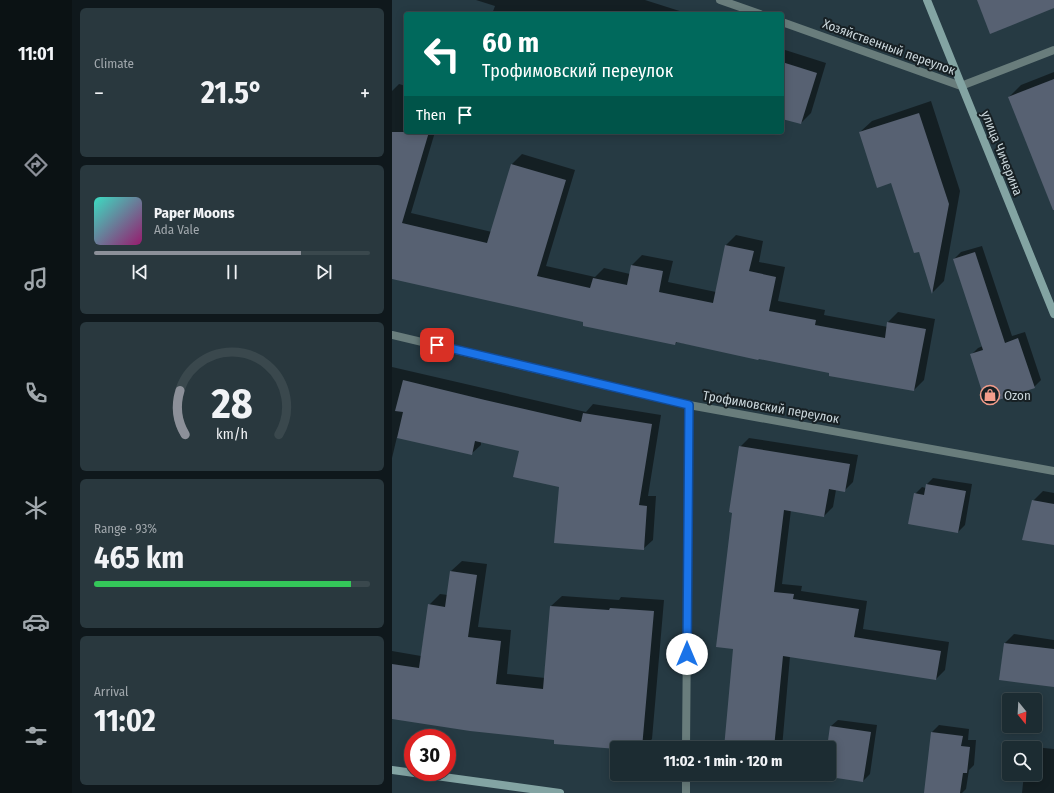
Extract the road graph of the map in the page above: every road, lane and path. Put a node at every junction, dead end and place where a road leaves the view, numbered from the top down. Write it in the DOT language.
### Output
graph roads {
  1 [pos="720,0"];
  2 [pos="927,0"];
  3 [pos="754,12"];
  4 [pos="784,23"];
  5 [pos="1054,50"];
  6 [pos="962,86"];
  7 [pos="1054,314"];
  8 [pos="392,335"];
  9 [pos="689,405"];
  10 [pos="1054,471"];
  11 [pos="686,741"];
  12 [pos="392,770"];
  13 [pos="686,781"];
  14 [pos="560,793"];
  15 [pos="686,793"];
  1 -- 3 [label="street"];
  2 -- 6 [label="main road, улица Чичерина"];
  4 -- 6 [label="street, Хозяйственный переулок"];
  5 -- 6 [label="street, Хозяйственный переулок"];
  6 -- 7 [label="main road, улица Чичерина"];
  8 -- 9 [label="street, Трофимовский переулок"];
  9 -- 10 [label="street, Трофимовский переулок"];
  9 -- 11 [label="street"];
  12 -- 14 [label="main road"];
  13 -- 15 [label="street"];
}
